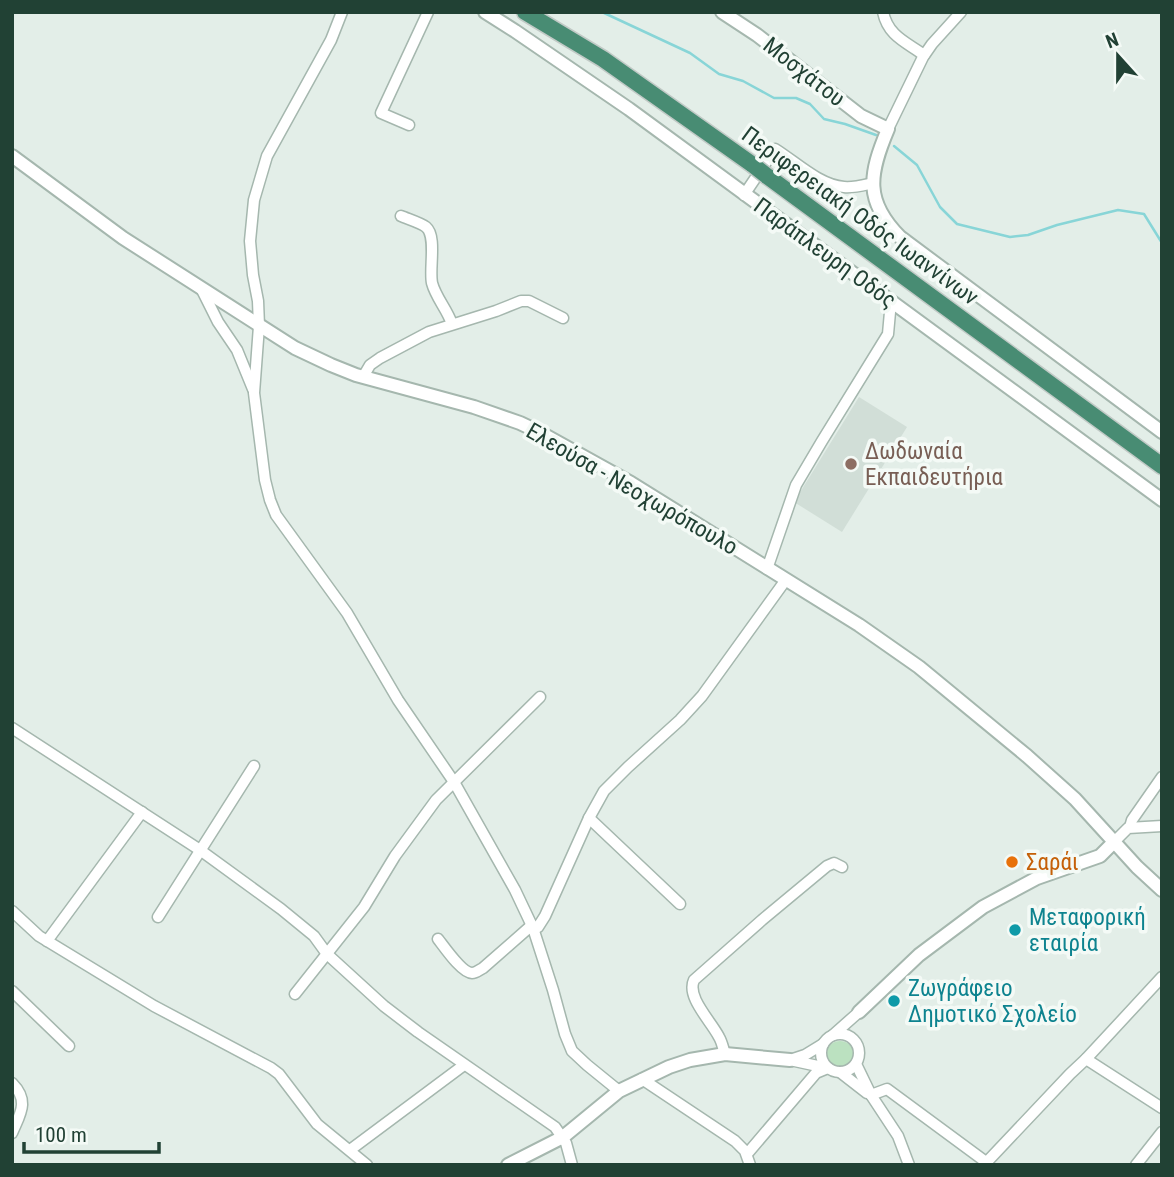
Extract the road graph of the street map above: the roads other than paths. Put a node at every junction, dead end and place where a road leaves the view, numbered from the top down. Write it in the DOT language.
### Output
graph roads {
  1 [pos="342,12"];
  2 [pos="428,12"];
  3 [pos="485,12"];
  4 [pos="525,12"];
  5 [pos="722,12"];
  6 [pos="883,12"];
  7 [pos="961,12"];
  8 [pos="924,55"];
  9 [pos="409,125"];
  10 [pos="888,130"];
  11 [pos="12,156"];
  12 [pos="873,183"];
  13 [pos="744,194"];
  14 [pos="401,216"];
  15 [pos="202,290"];
  16 [pos="891,302"];
  17 [pos="563,318"];
  18 [pos="452,324"];
  19 [pos="259,326"];
  20 [pos="363,377"];
  21 [pos="254,393"];
  22 [pos="1162,432"];
  23 [pos="1162,466"];
  24 [pos="1162,500"];
  25 [pos="766,569"];
  26 [pos="785,581"];
  27 [pos="540,697"];
  28 [pos="12,728"];
  29 [pos="254,766"];
  30 [pos="1162,777"];
  31 [pos="454,782"];
  32 [pos="142,812"];
  33 [pos="589,818"];
  34 [pos="1162,826"];
  35 [pos="1130,827"];
  36 [pos="1114,842"];
  37 [pos="200,850"];
  38 [pos="842,867"];
  39 [pos="1162,890"];
  40 [pos="680,904"];
  41 [pos="12,911"];
  42 [pos="158,917"];
  43 [pos="532,928"];
  44 [pos="438,939"];
  45 [pos="47,941"];
  46 [pos="327,954"];
  47 [pos="1162,977"];
  48 [pos="12,991"];
  49 [pos="295,994"];
  50 [pos="859,1012"];
  51 [pos="832,1036"];
  52 [pos="855,1040"];
  53 [pos="823,1044"];
  54 [pos="69,1046"];
  55 [pos="724,1054"];
  56 [pos="1086,1059"];
  57 [pos="790,1060"];
  58 [pos="856,1064"];
  59 [pos="464,1065"];
  60 [pos="828,1068"];
  61 [pos="840,1072"];
  62 [pos="642,1079"];
  63 [pos="12,1083"];
  64 [pos="619,1091"];
  65 [pos="871,1095"];
  66 [pos="1162,1108"];
  67 [pos="1162,1132"];
  68 [pos="12,1133"];
  69 [pos="563,1137"];
  70 [pos="349,1150"];
  71 [pos="748,1159"];
  72 [pos="985,1163"];
  73 [pos="367,1165"];
  74 [pos="508,1165"];
  75 [pos="572,1165"];
  76 [pos="909,1165"];
  77 [pos="1136,1165"];
  1 -- 19 [label="street"];
  2 -- 9 [label="street"];
  3 -- 13 [label="street, Παράπλευρη Οδός"];
  4 -- 23 [label="highway, Περιφερειακή Οδός Ιωαννίνων, bridge"];
  5 -- 10 [label="street, Μοσχάτου"];
  6 -- 8 [label="street"];
  7 -- 8 [label="street"];
  8 -- 10 [label="street"];
  10 -- 12 [label="street"];
  11 -- 15 [label="street, Ελεούσα - Νεοχωρόπουλο"];
  12 -- 13 [label="street"];
  12 -- 22 [label="street"];
  13 -- 16 [label="street, Παράπλευρη Οδός"];
  14 -- 18 [label="street"];
  15 -- 19 [label="street, Ελεούσα - Νεοχωρόπουλο"];
  15 -- 21 [label="street"];
  16 -- 24 [label="street, Παράπλευρη Οδός"];
  16 -- 25 [label="street"];
  17 -- 18 [label="street"];
  18 -- 20 [label="street"];
  19 -- 20 [label="street, Ελεούσα - Νεοχωρόπουλο"];
  19 -- 21 [label="street"];
  20 -- 25 [label="street, Ελεούσα - Νεοχωρόπουλο"];
  21 -- 31 [label="street"];
  25 -- 26 [label="street, Ελεούσα - Νεοχωρόπουλο"];
  26 -- 33 [label="street"];
  26 -- 36 [label="street, Ελεούσα - Νεοχωρόπουλο"];
  27 -- 31 [label="street"];
  28 -- 32 [label="street"];
  29 -- 37 [label="street"];
  30 -- 35 [label="street"];
  31 -- 43 [label="street"];
  31 -- 46 [label="street"];
  32 -- 37 [label="street"];
  32 -- 45 [label="street"];
  33 -- 40 [label="street"];
  33 -- 43 [label="street"];
  34 -- 35 [label="street"];
  35 -- 36 [label="street"];
  36 -- 39 [label="street, Ελεούσα - Νεοχωρόπουλο"];
  36 -- 50 [label="street"];
  37 -- 42 [label="street"];
  37 -- 46 [label="street"];
  38 -- 55 [label="street"];
  41 -- 45 [label="street"];
  43 -- 44 [label="street"];
  43 -- 64 [label="street"];
  45 -- 70 [label="street"];
  46 -- 49 [label="street"];
  46 -- 59 [label="street"];
  47 -- 56 [label="street"];
  48 -- 54 [label="street"];
  50 -- 51 [label="street"];
  50 -- 52 [label="street"];
  51 -- 52 [label="street"];
  51 -- 53 [label="street"];
  52 -- 58 [label="street"];
  53 -- 57 [label="street"];
  53 -- 60 [label="street"];
  55 -- 57 [label="street"];
  55 -- 62 [label="street"];
  56 -- 66 [label="street"];
  56 -- 72 [label="street"];
  57 -- 60 [label="street"];
  58 -- 61 [label="street"];
  58 -- 65 [label="street"];
  59 -- 69 [label="street"];
  59 -- 70 [label="street"];
  60 -- 61 [label="street"];
  60 -- 71 [label="street"];
  61 -- 65 [label="street"];
  62 -- 64 [label="street"];
  62 -- 71 [label="street"];
  63 -- 68 [label="street"];
  64 -- 69 [label="street"];
  65 -- 72 [label="street"];
  65 -- 76 [label="street"];
  67 -- 77 [label="street"];
  69 -- 74 [label="street"];
  69 -- 75 [label="street"];
  70 -- 73 [label="street"];
}
